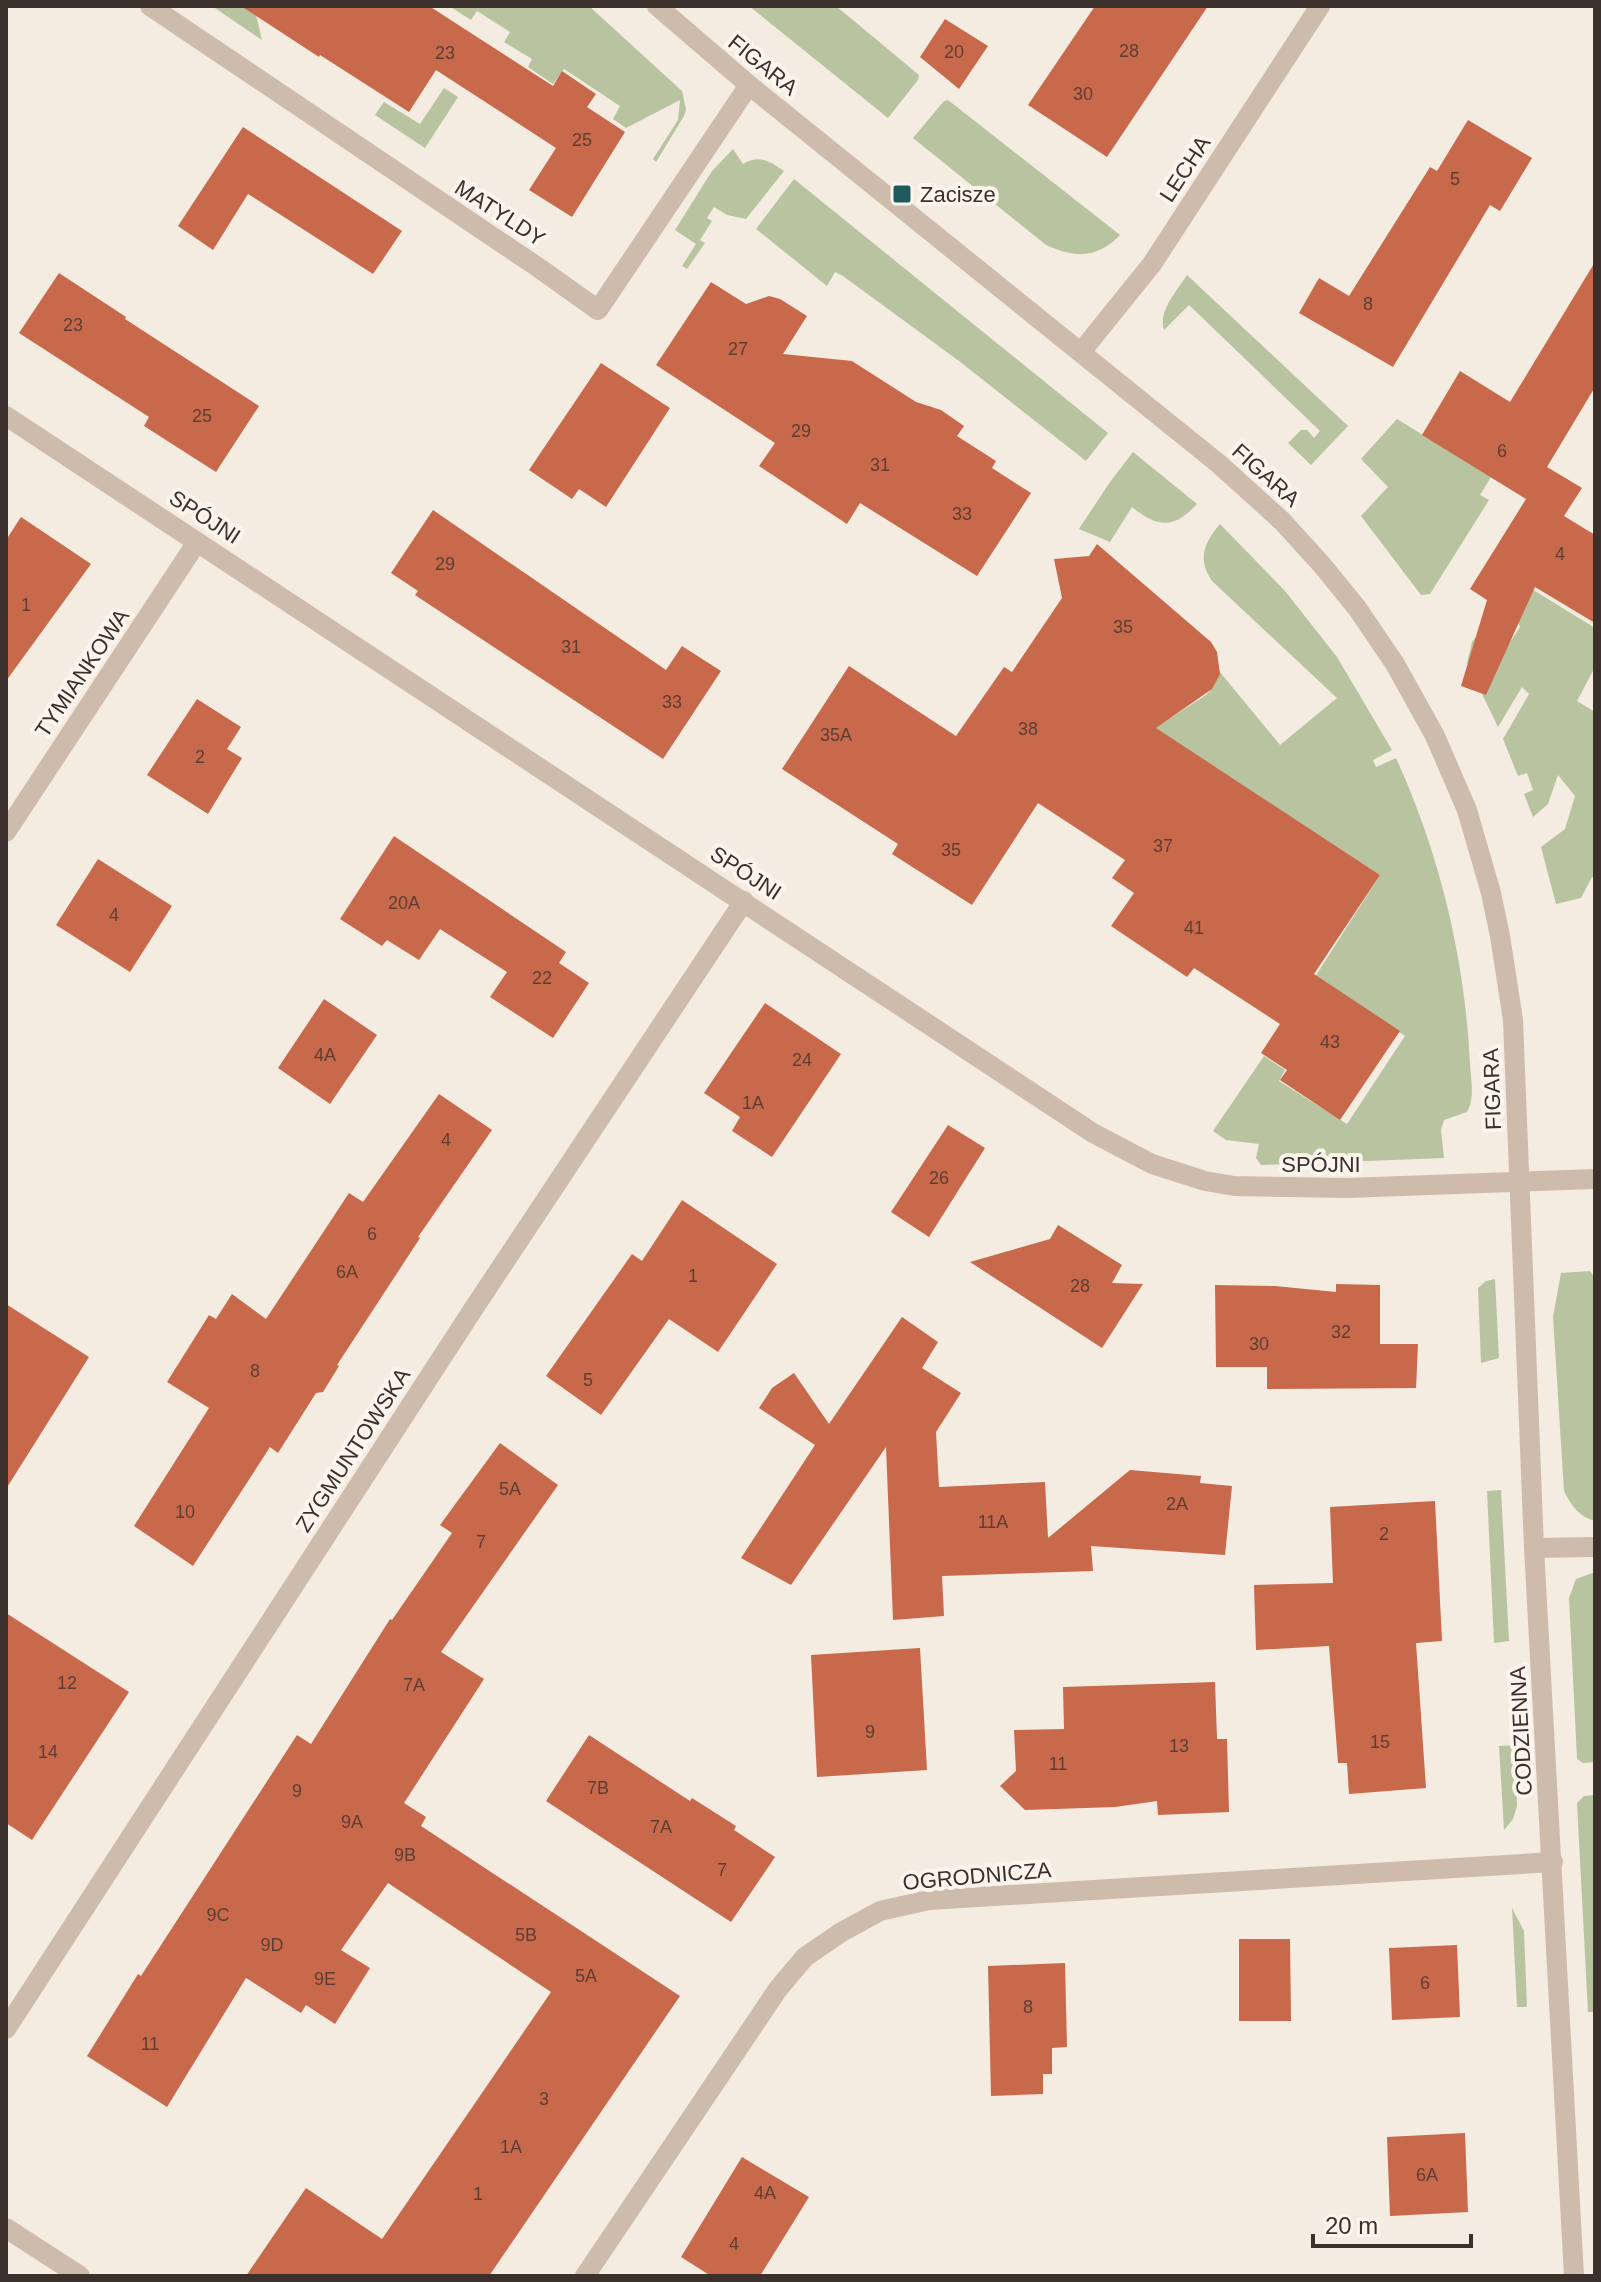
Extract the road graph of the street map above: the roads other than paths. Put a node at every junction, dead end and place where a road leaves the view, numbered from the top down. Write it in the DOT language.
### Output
graph roads {
  1 [pos="150,6"];
  2 [pos="657,6"];
  3 [pos="1320,6"];
  4 [pos="749,85"];
  5 [pos="1081,352"];
  6 [pos="6,416"];
  7 [pos="197,542"];
  8 [pos="6,832"];
  9 [pos="744,901"];
  10 [pos="1595,1179"];
  11 [pos="1519,1183"];
  12 [pos="1595,1547"];
  13 [pos="1534,1548"];
  14 [pos="1553,1862"];
  15 [pos="6,2029"];
  16 [pos="6,2228"];
  17 [pos="80,2276"];
  18 [pos="585,2276"];
  19 [pos="1574,2276"];
  1 -- 4 [label="street, MATYLDY"];
  2 -- 4 [label="street, FIGARA"];
  3 -- 5 [label="street, LECHA"];
  4 -- 5 [label="street, FIGARA"];
  5 -- 11 [label="street, FIGARA"];
  6 -- 7 [label="street, SPÓJNI"];
  7 -- 8 [label="street, TYMIANKOWA"];
  7 -- 9 [label="street, SPÓJNI"];
  9 -- 11 [label="street, SPÓJNI"];
  9 -- 15 [label="street, ZYGMUNTOWSKA"];
  10 -- 11 [label="street, SPÓJNI"];
  11 -- 13 [label="street, CODZIENNA"];
  12 -- 13 [label="street"];
  13 -- 14 [label="street, CODZIENNA"];
  14 -- 18 [label="street, OGRODNICZA"];
  14 -- 19 [label="street, CODZIENNA"];
  16 -- 17 [label="street"];
}
